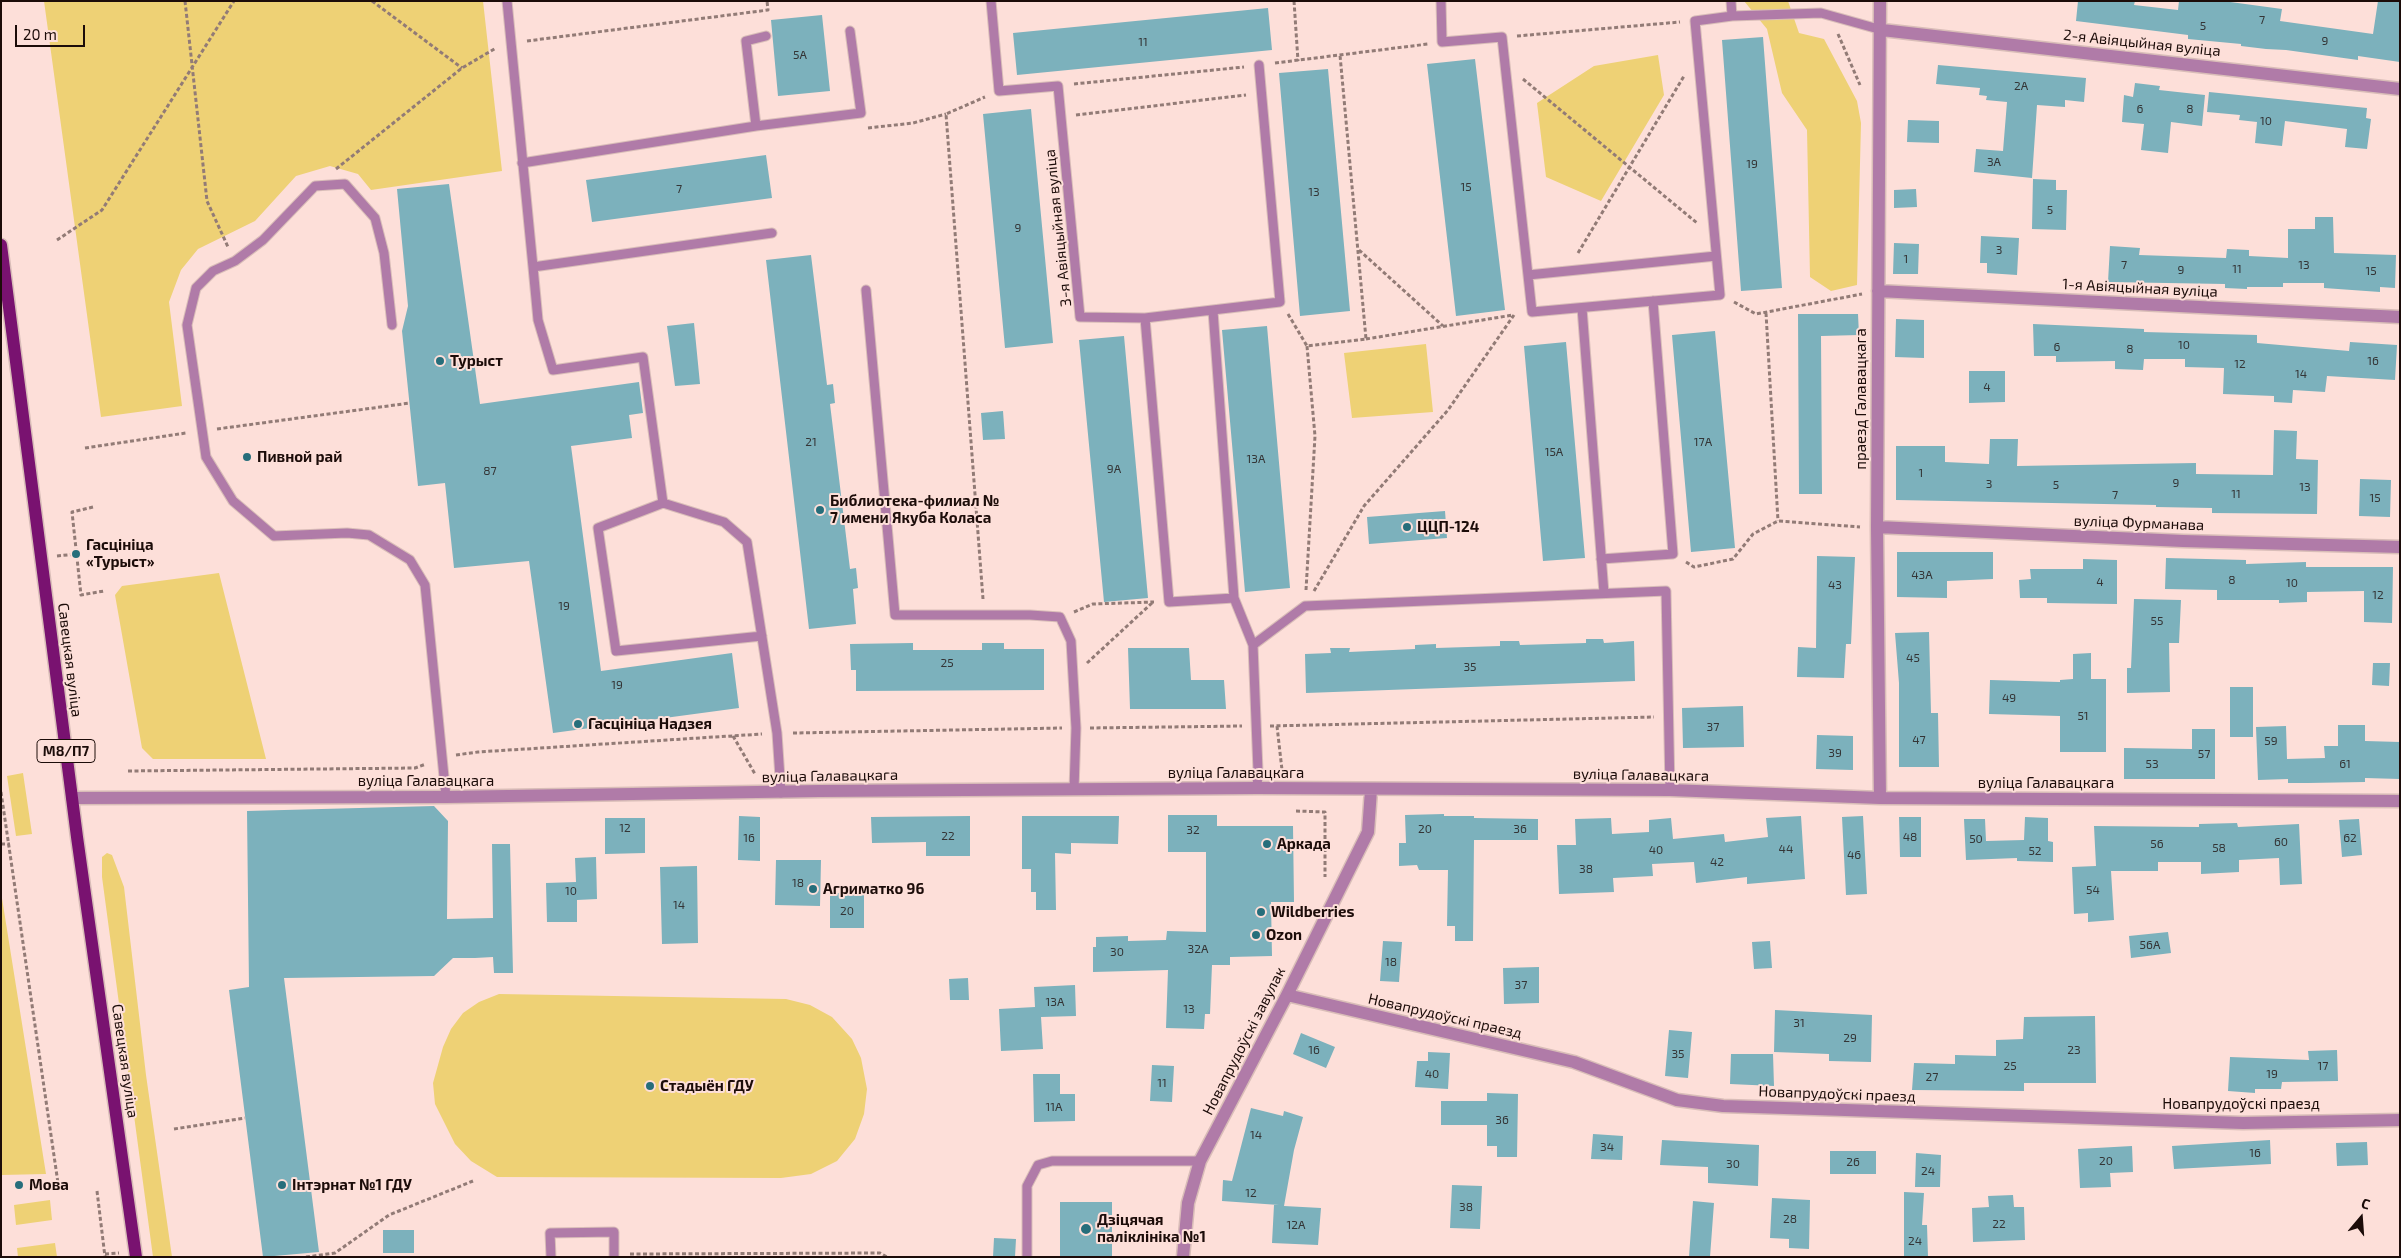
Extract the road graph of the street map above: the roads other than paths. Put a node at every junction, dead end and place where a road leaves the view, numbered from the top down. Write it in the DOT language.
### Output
graph roads {
  1 [pos="507,1"];
  2 [pos="991,1"];
  3 [pos="1441,1"];
  4 [pos="1731,1"];
  5 [pos="1880,1"];
  6 [pos="1732,16"];
  7 [pos="1882,30"];
  8 [pos="850,31"];
  9 [pos="766,36"];
  10 [pos="1259,65"];
  11 [pos="2400,89"];
  12 [pos="756,126"];
  13 [pos="522,163"];
  14 [pos="772,234"];
  15 [pos="1,245"];
  16 [pos="1716,256"];
  17 [pos="533,267"];
  18 [pos="3,269"];
  19 [pos="1528,275"];
  20 [pos="866,290"];
  21 [pos="1878,291"];
  22 [pos="1653,301"];
  23 [pos="1582,308"];
  24 [pos="1212,311"];
  25 [pos="2400,317"];
  26 [pos="1145,318"];
  27 [pos="392,325"];
  28 [pos="663,503"];
  29 [pos="1877,527"];
  30 [pos="2400,547"];
  31 [pos="1602,559"];
  32 [pos="1604,593"];
  33 [pos="1234,598"];
  34 [pos="762,636"];
  35 [pos="1253,645"];
  36 [pos="1257,788"];
  37 [pos="1074,790"];
  38 [pos="1371,790"];
  39 [pos="1670,790"];
  40 [pos="781,793"];
  41 [pos="446,797"];
  42 [pos="72,798"];
  43 [pos="1880,798"];
  44 [pos="2400,801"];
  45 [pos="1287,995"];
  46 [pos="2400,1120"];
  47 [pos="1200,1161"];
  48 [pos="614,1255"];
  49 [pos="136,1257"];
  50 [pos="551,1257"];
  51 [pos="1027,1257"];
  52 [pos="1183,1257"];
  1 -- 13 [label="lane"];
  2 -- 26 [label="lane, 3-я Авіяцыйная вуліца"];
  3 -- 19 [label="lane"];
  4 -- 6 [label="lane"];
  5 -- 7 [label="street, праезд Галавацкага"];
  6 -- 7 [label="lane"];
  6 -- 16 [label="lane"];
  7 -- 11 [label="street, 2-я Авіяцыйная вуліца"];
  7 -- 21 [label="street, праезд Галавацкага"];
  8 -- 12 [label="lane"];
  9 -- 12 [label="lane"];
  10 -- 24 [label="lane, 3-я Авіяцыйная вуліца"];
  12 -- 13 [label="lane"];
  13 -- 17 [label="lane"];
  14 -- 17 [label="lane"];
  15 -- 18 [label="main road, Савецкая вуліца / М8/П7"];
  16 -- 19 [label="lane"];
  16 -- 22 [label="lane"];
  17 -- 28 [label="lane"];
  18 -- 42 [label="main road, Савецкая вуліца / М8/П7"];
  19 -- 23 [label="lane"];
  20 -- 37 [label="lane"];
  21 -- 25 [label="street, 1-я Авіяцыйная вуліца"];
  21 -- 29 [label="street, праезд Галавацкага"];
  22 -- 23 [label="lane"];
  22 -- 31 [label="lane"];
  23 -- 31 [label="lane"];
  24 -- 26 [label="lane, 3-я Авіяцыйная вуліца"];
  24 -- 33 [label="lane"];
  26 -- 33 [label="lane"];
  27 -- 41 [label="lane"];
  28 -- 34 [label="lane"];
  28 -- 34 [label="lane"];
  29 -- 30 [label="street, вуліца Фурманава"];
  29 -- 43 [label="street, праезд Галавацкага"];
  31 -- 32 [label="lane"];
  32 -- 35 [label="lane"];
  32 -- 39 [label="lane"];
  33 -- 35 [label="lane"];
  34 -- 40 [label="lane"];
  35 -- 36 [label="lane"];
  36 -- 37 [label="street, вуліца Галавацкага"];
  36 -- 38 [label="street, вуліца Галавацкага"];
  37 -- 40 [label="street, вуліца Галавацкага"];
  38 -- 39 [label="street, вуліца Галавацкага"];
  38 -- 45 [label="street, Новапрудоўскі завулак"];
  39 -- 43 [label="street, вуліца Галавацкага"];
  40 -- 41 [label="street, вуліца Галавацкага"];
  41 -- 42 [label="street, вуліца Галавацкага"];
  42 -- 49 [label="main road, Савецкая вуліца / М8/П7"];
  43 -- 44 [label="street, вуліца Галавацкага"];
  45 -- 46 [label="street, Новапрудоўскі праезд"];
  45 -- 47 [label="street, Новапрудоўскі завулак"];
  47 -- 51 [label="lane"];
  47 -- 52 [label="street, Новапрудоўскі завулак"];
  48 -- 50 [label="lane"];
}
